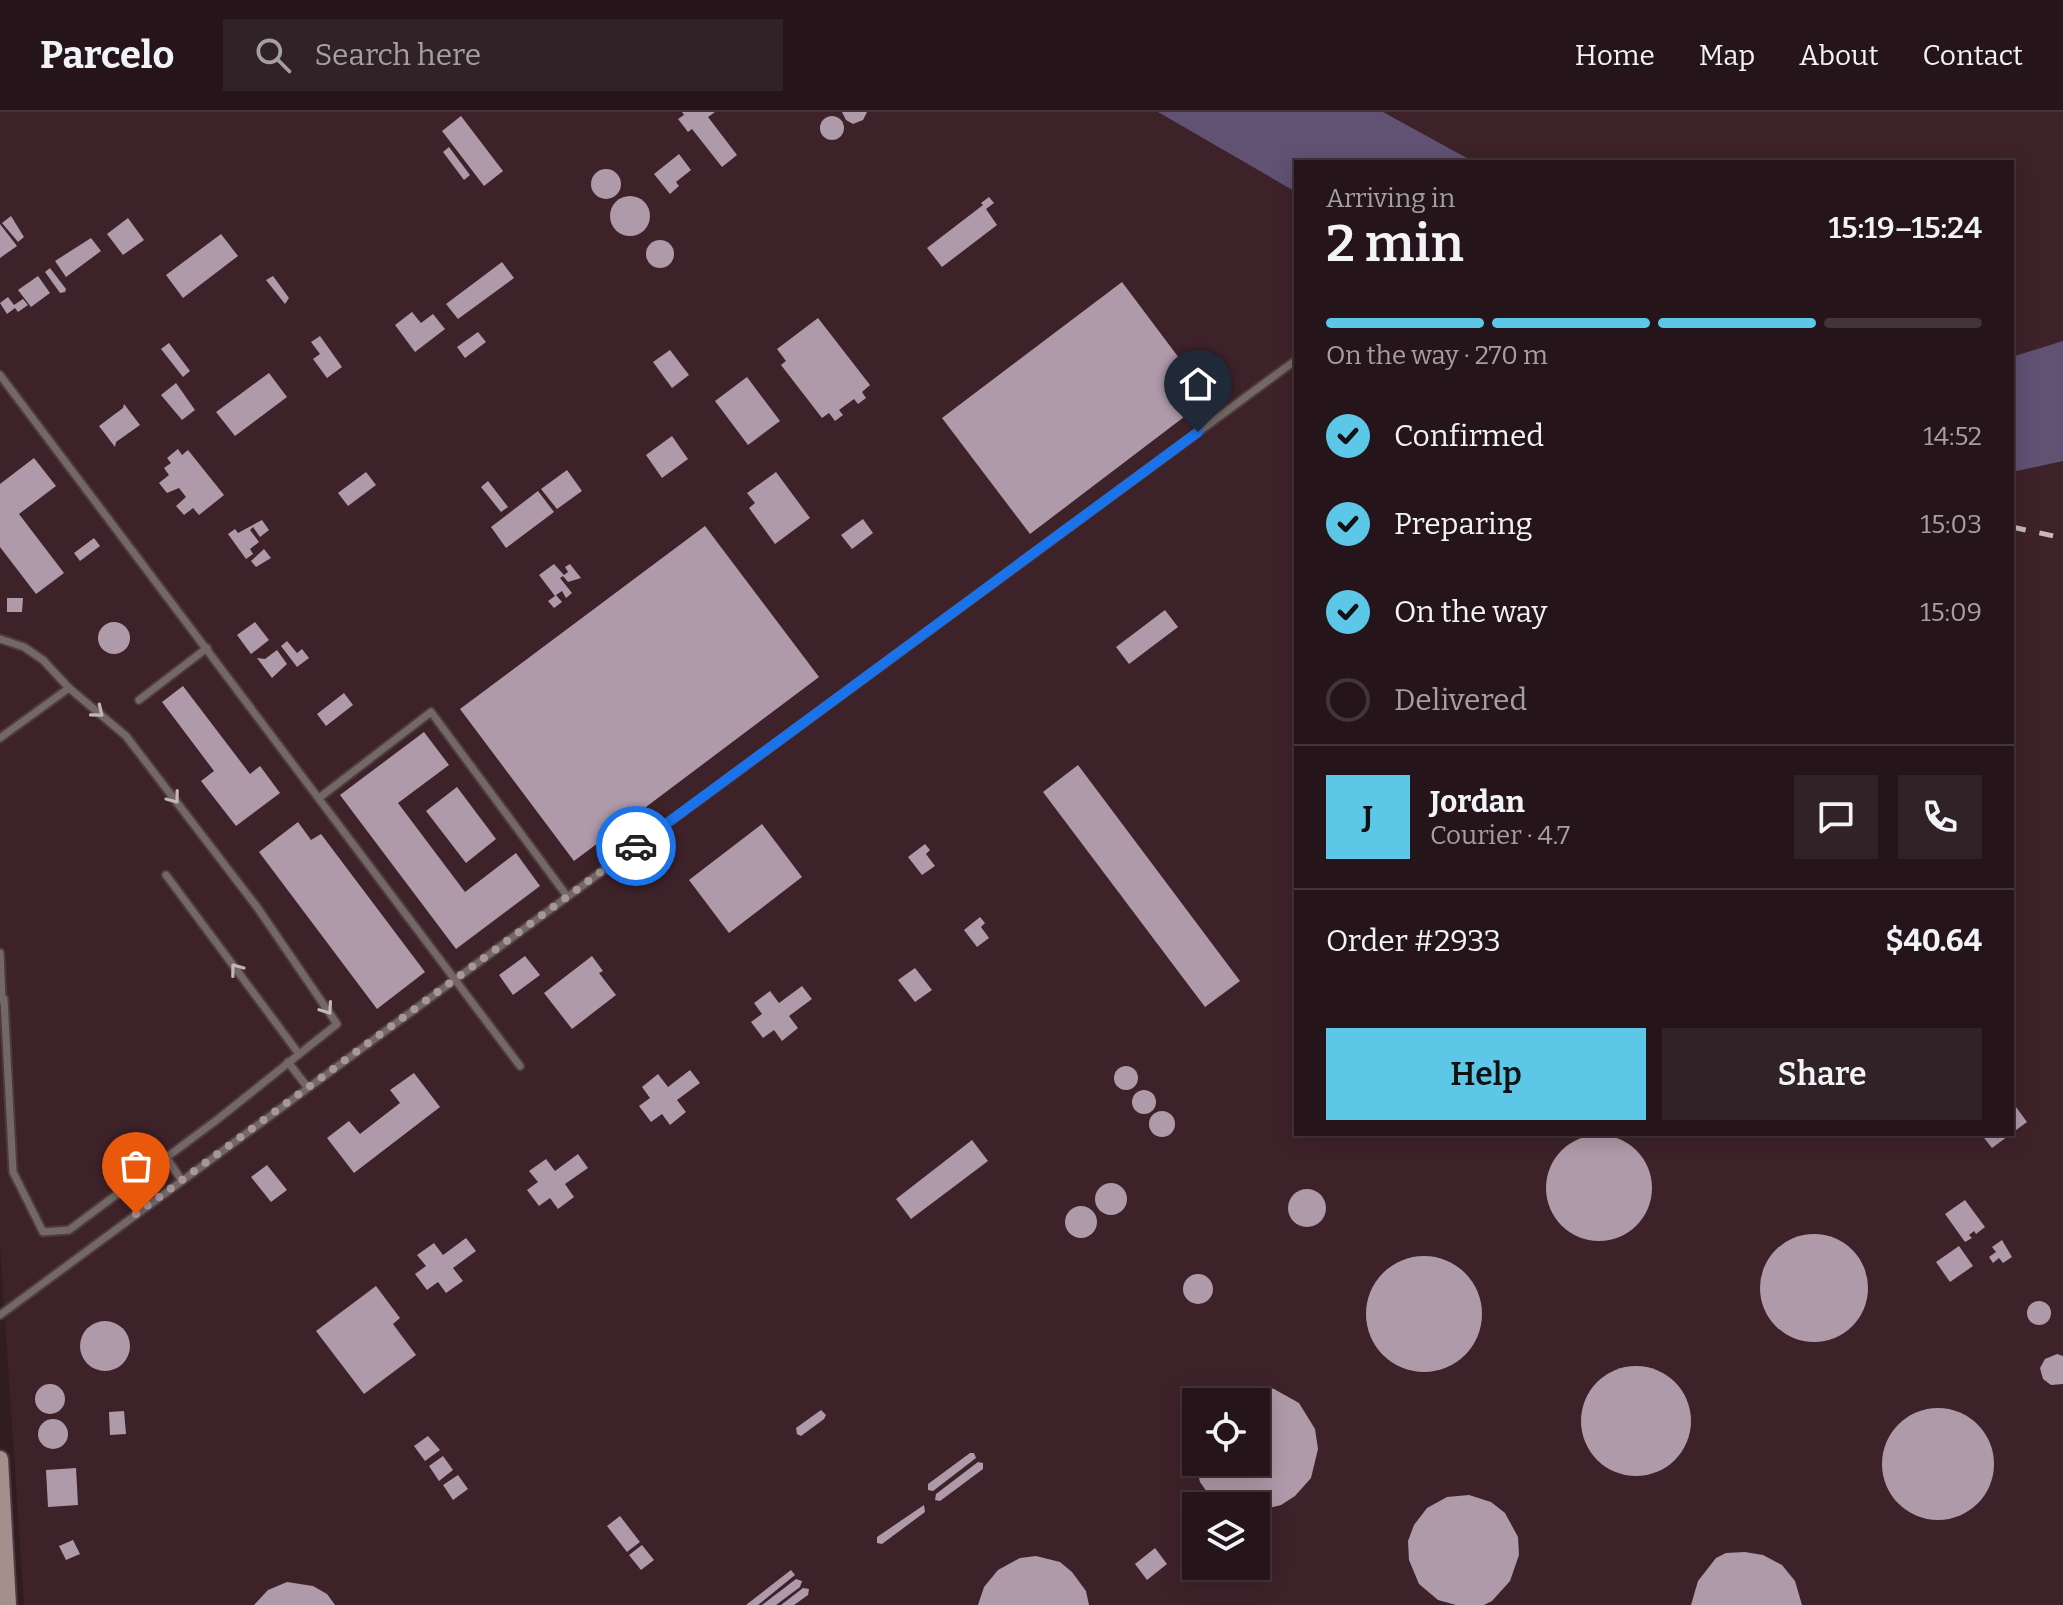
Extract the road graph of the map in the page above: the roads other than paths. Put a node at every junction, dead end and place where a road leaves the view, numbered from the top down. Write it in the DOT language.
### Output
graph roads {
  1 [pos="1294,361"];
  2 [pos="0,375"];
  3 [pos="0,639"];
  4 [pos="207,648"];
  5 [pos="69,688"];
  6 [pos="139,700"];
  7 [pos="0,738"];
  8 [pos="319,798"];
  9 [pos="166,875"];
  10 [pos="567,896"];
  11 [pos="0,953"];
  12 [pos="456,979"];
  13 [pos="2,1000"];
  14 [pos="299,1054"];
  15 [pos="288,1062"];
  16 [pos="520,1066"];
  17 [pos="308,1088"];
  18 [pos="166,1157"];
  19 [pos="182,1181"];
  20 [pos="0,1315"];
  21 [pos="0,1459"];
  22 [pos="8,1605"];
  1 -- 10 [label="lane"];
  2 -- 4 [label="lane"];
  3 -- 5 [label="lane"];
  4 -- 6 [label="lane"];
  4 -- 8 [label="lane"];
  5 -- 7 [label="lane"];
  5 -- 14 [label="lane, one-way"];
  8 -- 10 [label="lane"];
  8 -- 12 [label="lane"];
  14 -- 9 [label="lane, one-way"];
  10 -- 12 [label="lane"];
  11 -- 13 [label="lane"];
  12 -- 16 [label="lane"];
  12 -- 17 [label="lane"];
  13 -- 18 [label="lane"];
  14 -- 15 [label="lane"];
  15 -- 17 [label="lane"];
  15 -- 18 [label="lane"];
  17 -- 19 [label="lane"];
  18 -- 19 [label="lane"];
  19 -- 20 [label="lane"];
  21 -- 22 [label="main road"];
}
